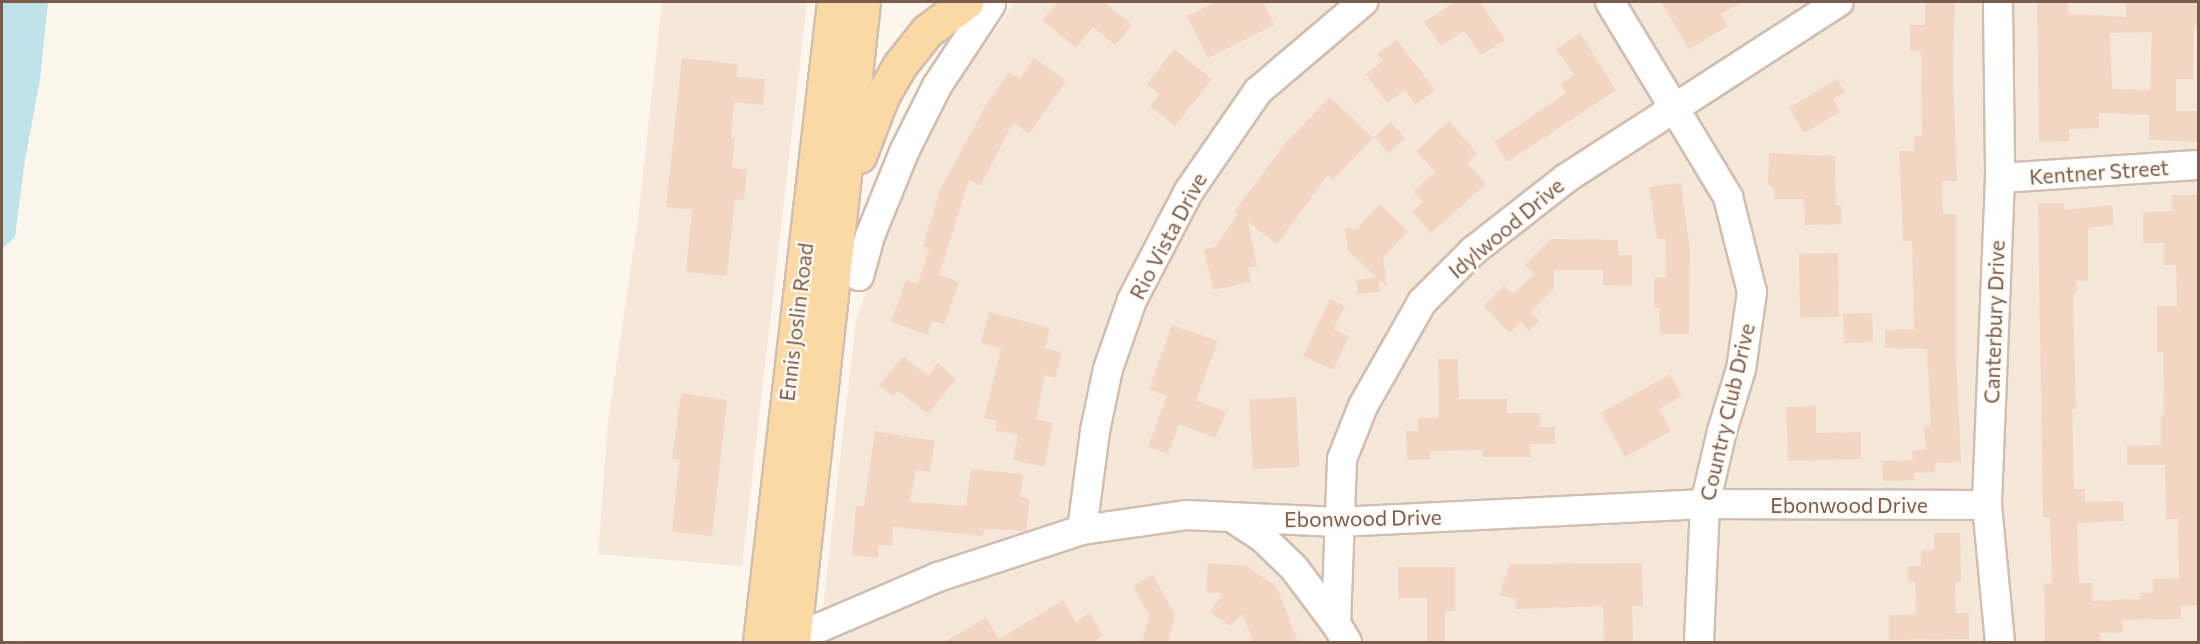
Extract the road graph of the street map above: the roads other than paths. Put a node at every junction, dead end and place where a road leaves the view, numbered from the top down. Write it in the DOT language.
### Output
graph roads {
  1 [pos="834,2"];
  2 [pos="862,2"];
  3 [pos="1363,2"];
  4 [pos="1610,2"];
  5 [pos="1839,2"];
  6 [pos="1998,2"];
  7 [pos="979,3"];
  8 [pos="900,65"];
  9 [pos="937,86"];
  10 [pos="1675,109"];
  11 [pos="2199,165"];
  12 [pos="2000,178"];
  13 [pos="842,200"];
  14 [pos="859,276"];
  15 [pos="1705,504"];
  16 [pos="1987,505"];
  17 [pos="1231,517"];
  18 [pos="1338,522"];
  19 [pos="1082,530"];
  20 [pos="1342,633"];
  21 [pos="760,640"];
  22 [pos="793,641"];
  23 [pos="1699,642"];
  24 [pos="2000,642"];
  1 -- 21 [label="main road, Ennis Joslin Road"];
  2 -- 13 [label="main road, Ennis Joslin Road"];
  3 -- 19 [label="street, Rio Vista Drive"];
  4 -- 10 [label="street, Country Club Drive"];
  5 -- 10 [label="street, Idylwood Drive"];
  6 -- 12 [label="street, Canterbury Drive"];
  7 -- 8 [label="main road"];
  7 -- 9 [label="street"];
  8 -- 9 [label="street"];
  8 -- 13 [label="main road"];
  9 -- 14 [label="street"];
  10 -- 15 [label="street, Country Club Drive"];
  10 -- 18 [label="street, Idylwood Drive"];
  11 -- 12 [label="street, Kentner Street"];
  12 -- 16 [label="street, Canterbury Drive"];
  13 -- 22 [label="main road, Ennis Joslin Road"];
  15 -- 16 [label="street, Ebonwood Drive"];
  15 -- 18 [label="street, Ebonwood Drive"];
  15 -- 23 [label="street, Country Club Drive"];
  16 -- 24 [label="street, Canterbury Drive"];
  17 -- 18 [label="street, Ebonwood Drive"];
  17 -- 19 [label="street, Ebonwood Drive"];
  17 -- 20 [label="street"];
  18 -- 20 [label="street, Idylwood Drive"];
  19 -- 22 [label="street, Ebonwood Drive"];
  21 -- 22 [label="street, Ebonwood Drive"];
}
